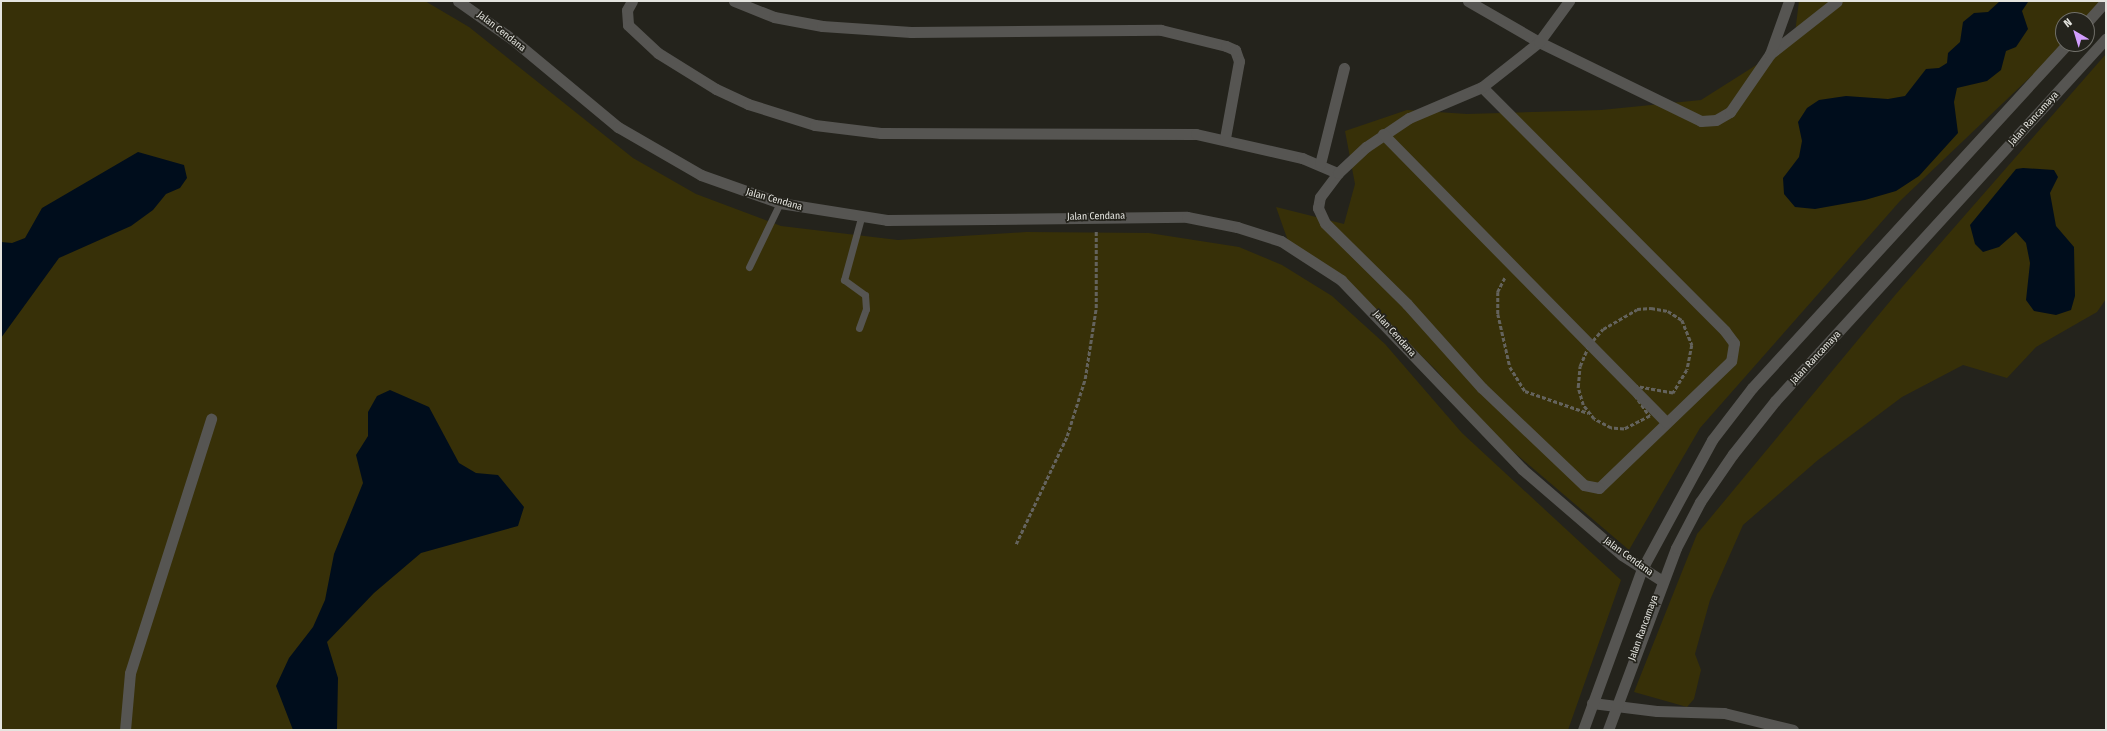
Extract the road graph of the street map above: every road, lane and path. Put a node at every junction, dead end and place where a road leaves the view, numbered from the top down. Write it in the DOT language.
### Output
graph roads {
  1 [pos="458,1"];
  2 [pos="632,1"];
  3 [pos="734,1"];
  4 [pos="1468,1"];
  5 [pos="1569,1"];
  6 [pos="1789,1"];
  7 [pos="1837,1"];
  8 [pos="2106,1"];
  9 [pos="2095,13"];
  10 [pos="2106,38"];
  11 [pos="1539,42"];
  12 [pos="2060,52"];
  13 [pos="1770,54"];
  14 [pos="1344,68"];
  15 [pos="1482,87"];
  16 [pos="1383,134"];
  17 [pos="1225,138"];
  18 [pos="1320,164"];
  19 [pos="1338,173"];
  20 [pos="780,203"];
  21 [pos="860,218"];
  22 [pos="1096,218"];
  23 [pos="1511,265"];
  24 [pos="750,267"];
  25 [pos="860,328"];
  26 [pos="1588,413"];
  27 [pos="212,420"];
  28 [pos="1666,422"];
  29 [pos="1016,544"];
  30 [pos="1642,569"];
  31 [pos="1661,580"];
  32 [pos="1592,702"];
  33 [pos="1615,707"];
  34 [pos="125,730"];
  35 [pos="1583,730"];
  36 [pos="1608,730"];
  37 [pos="1793,730"];
  1 -- 20 [label="street, Jalan Cendana"];
  2 -- 17 [label="street"];
  3 -- 17 [label="street"];
  4 -- 11 [label="street"];
  5 -- 11 [label="street"];
  6 -- 13 [label="street"];
  7 -- 13 [label="street"];
  8 -- 9 [label="street"];
  10 -- 31 [label="street, Jalan Rancamaya"];
  11 -- 13 [label="street"];
  11 -- 15 [label="street"];
  12 -- 30 [label="street"];
  14 -- 18 [label="street"];
  15 -- 16 [label="street"];
  15 -- 28 [label="street"];
  16 -- 19 [label="street"];
  16 -- 23 [label="street"];
  17 -- 18 [label="street"];
  18 -- 19 [label="street"];
  19 -- 28 [label="street"];
  20 -- 21 [label="street, Jalan Cendana"];
  20 -- 24 [label="lane"];
  21 -- 22 [label="street, Jalan Cendana"];
  21 -- 25 [label="lane"];
  22 -- 29 [label="path"];
  22 -- 30 [label="street, Jalan Cendana"];
  23 -- 26 [label="path"];
  23 -- 28 [label="street"];
  27 -- 34 [label="street"];
  30 -- 31 [label="street, Jalan Cendana"];
  30 -- 32 [label="street"];
  31 -- 33 [label="street, Jalan Rancamaya"];
  32 -- 33 [label="street"];
  32 -- 35 [label="street"];
  33 -- 36 [label="street, Jalan Rancamaya"];
  33 -- 37 [label="street"];
}
